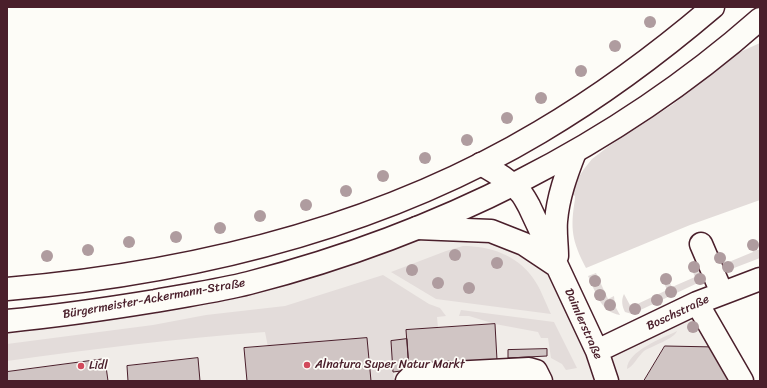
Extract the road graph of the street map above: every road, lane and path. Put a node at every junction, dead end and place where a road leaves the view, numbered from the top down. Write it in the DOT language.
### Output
graph roads {
  1 [pos="713,7"];
  2 [pos="760,19"];
  3 [pos="575,152"];
  4 [pos="481,164"];
  5 [pos="512,184"];
  6 [pos="417,228"];
  7 [pos="701,244"];
  8 [pos="558,267"];
  9 [pos="760,279"];
  10 [pos="7,289"];
  11 [pos="722,293"];
  12 [pos="697,303"];
  13 [pos="7,320"];
  14 [pos="597,351"];
  15 [pos="406,381"];
  16 [pos="541,381"];
  17 [pos="607,381"];
  18 [pos="742,381"];
  1 -- 4 [label="main road"];
  2 -- 3 [label="main road, Bürgermeister-Ackermann-Straße"];
  3 -- 5 [label="main road, Bürgermeister-Ackermann-Straße"];
  3 -- 8 [label="main road, Daimlerstraße"];
  4 -- 5 [label="main road, Daimlerstraße"];
  4 -- 10 [label="main road"];
  5 -- 6 [label="main road, Bürgermeister-Ackermann-Straße"];
  5 -- 8 [label="main road, Daimlerstraße"];
  6 -- 8 [label="main road"];
  6 -- 13 [label="main road, Bürgermeister-Ackermann-Straße"];
  7 -- 11 [label="main road"];
  8 -- 14 [label="main road, Daimlerstraße"];
  9 -- 11 [label="main road, Boschstraße"];
  11 -- 12 [label="main road, Boschstraße"];
  12 -- 14 [label="main road, Boschstraße"];
  12 -- 18 [label="main road"];
  14 -- 17 [label="main road, Daimlerstraße"];
  15 -- 16 [label="main road"];
}
